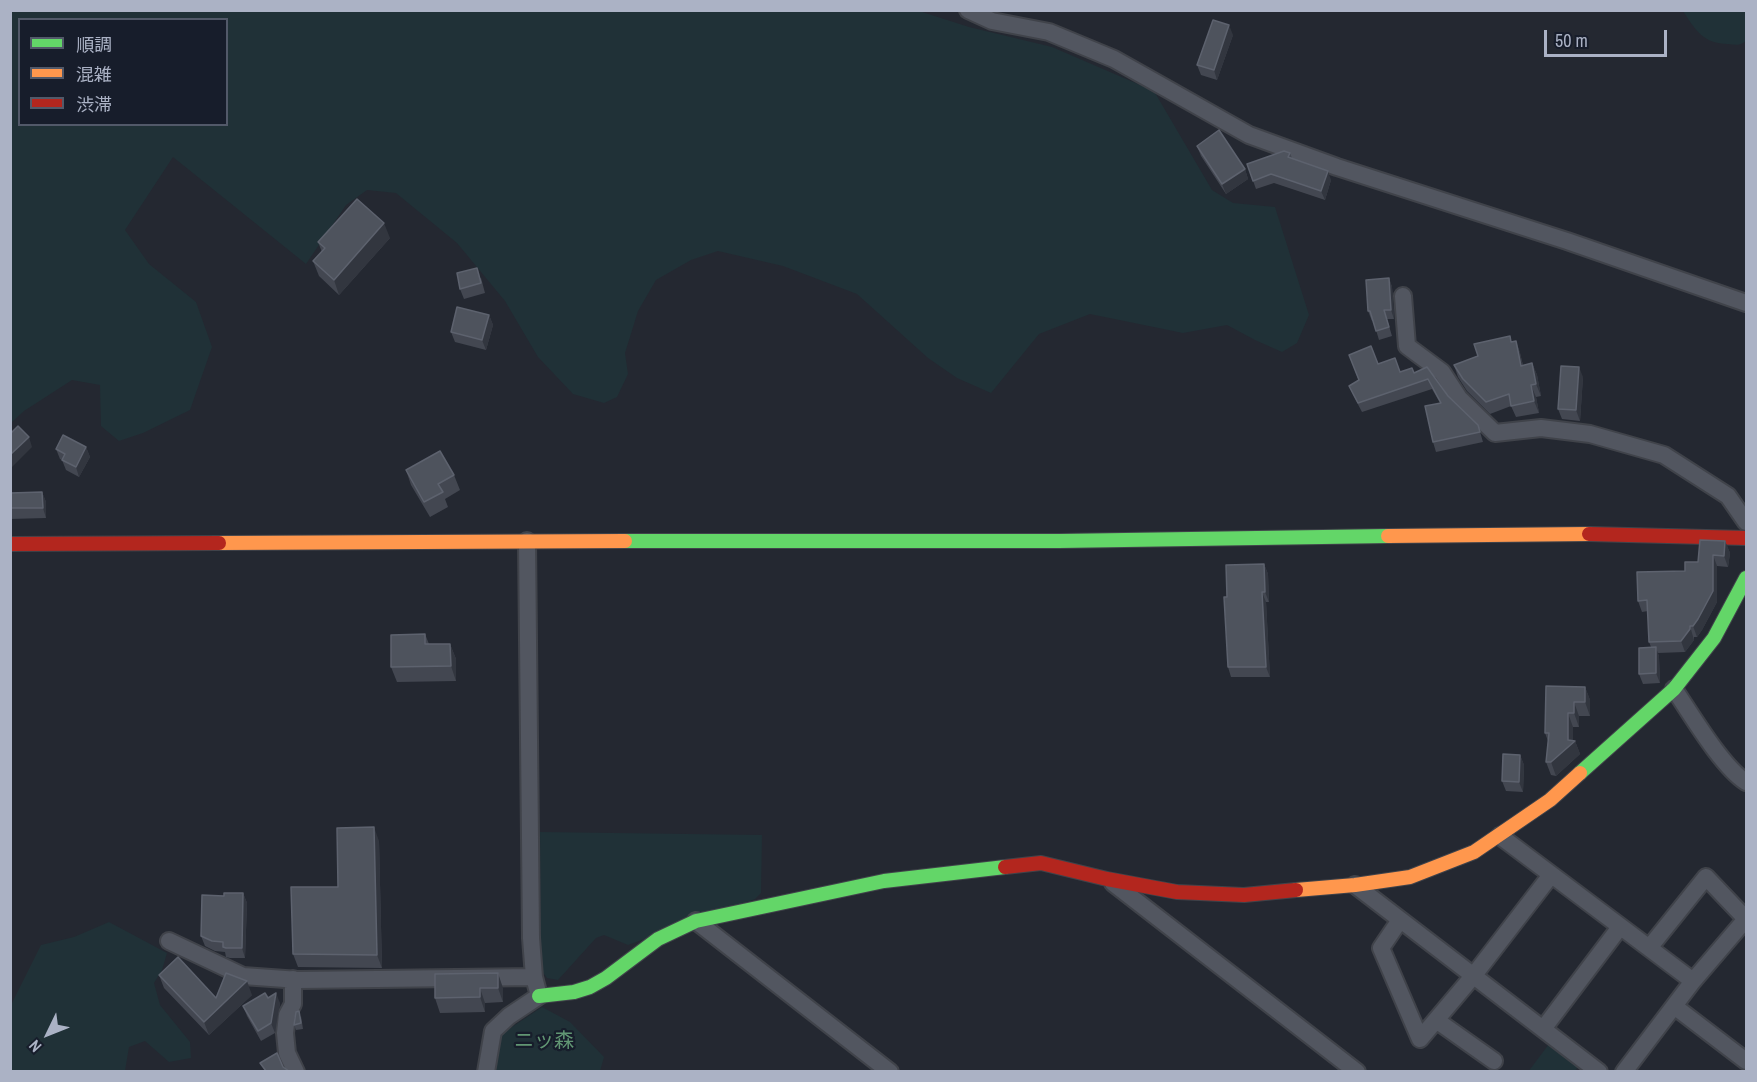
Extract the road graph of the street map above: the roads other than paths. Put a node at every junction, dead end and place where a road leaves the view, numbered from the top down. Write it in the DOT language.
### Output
graph roads {
  1 [pos="968,10"];
  2 [pos="1403,296"];
  3 [pos="1746,303"];
  4 [pos="1746,522"];
  5 [pos="1746,538"];
  6 [pos="527,541"];
  7 [pos="10,544"];
  8 [pos="1746,578"];
  9 [pos="1674,689"];
  10 [pos="1746,782"];
  11 [pos="1500,836"];
  12 [pos="1551,874"];
  13 [pos="1107,879"];
  14 [pos="1355,885"];
  15 [pos="1400,920"];
  16 [pos="696,921"];
  17 [pos="1620,927"];
  18 [pos="169,941"];
  19 [pos="1649,948"];
  20 [pos="1474,975"];
  21 [pos="534,976"];
  22 [pos="293,979"];
  23 [pos="1692,981"];
  24 [pos="539,996"];
  25 [pos="1674,1006"];
  26 [pos="1436,1020"];
  27 [pos="1543,1029"];
  28 [pos="1494,1061"];
  29 [pos="1746,1061"];
  30 [pos="297,1071"];
  31 [pos="486,1071"];
  32 [pos="890,1071"];
  33 [pos="1357,1071"];
  34 [pos="1599,1071"];
  35 [pos="1624,1071"];
  1 -- 3 [label="street"];
  2 -- 4 [label="street"];
  5 -- 6 [label="street"];
  6 -- 7 [label="street"];
  6 -- 21 [label="street"];
  8 -- 9 [label="street"];
  9 -- 10 [label="street"];
  9 -- 11 [label="street"];
  11 -- 12 [label="street"];
  11 -- 14 [label="street"];
  12 -- 17 [label="street"];
  12 -- 20 [label="street"];
  13 -- 14 [label="street"];
  13 -- 16 [label="street"];
  13 -- 33 [label="street"];
  14 -- 15 [label="street"];
  15 -- 20 [label="street"];
  15 -- 26 [label="street"];
  16 -- 24 [label="street"];
  16 -- 32 [label="street"];
  17 -- 19 [label="street"];
  17 -- 27 [label="street"];
  18 -- 22 [label="street"];
  19 -- 23 [label="street"];
  19 -- 23 [label="street"];
  20 -- 26 [label="street"];
  20 -- 27 [label="street"];
  21 -- 22 [label="street"];
  21 -- 24 [label="street"];
  22 -- 30 [label="street"];
  23 -- 25 [label="street"];
  24 -- 31 [label="street"];
  25 -- 29 [label="street"];
  25 -- 35 [label="street"];
  26 -- 28 [label="street"];
  27 -- 34 [label="street"];
}
